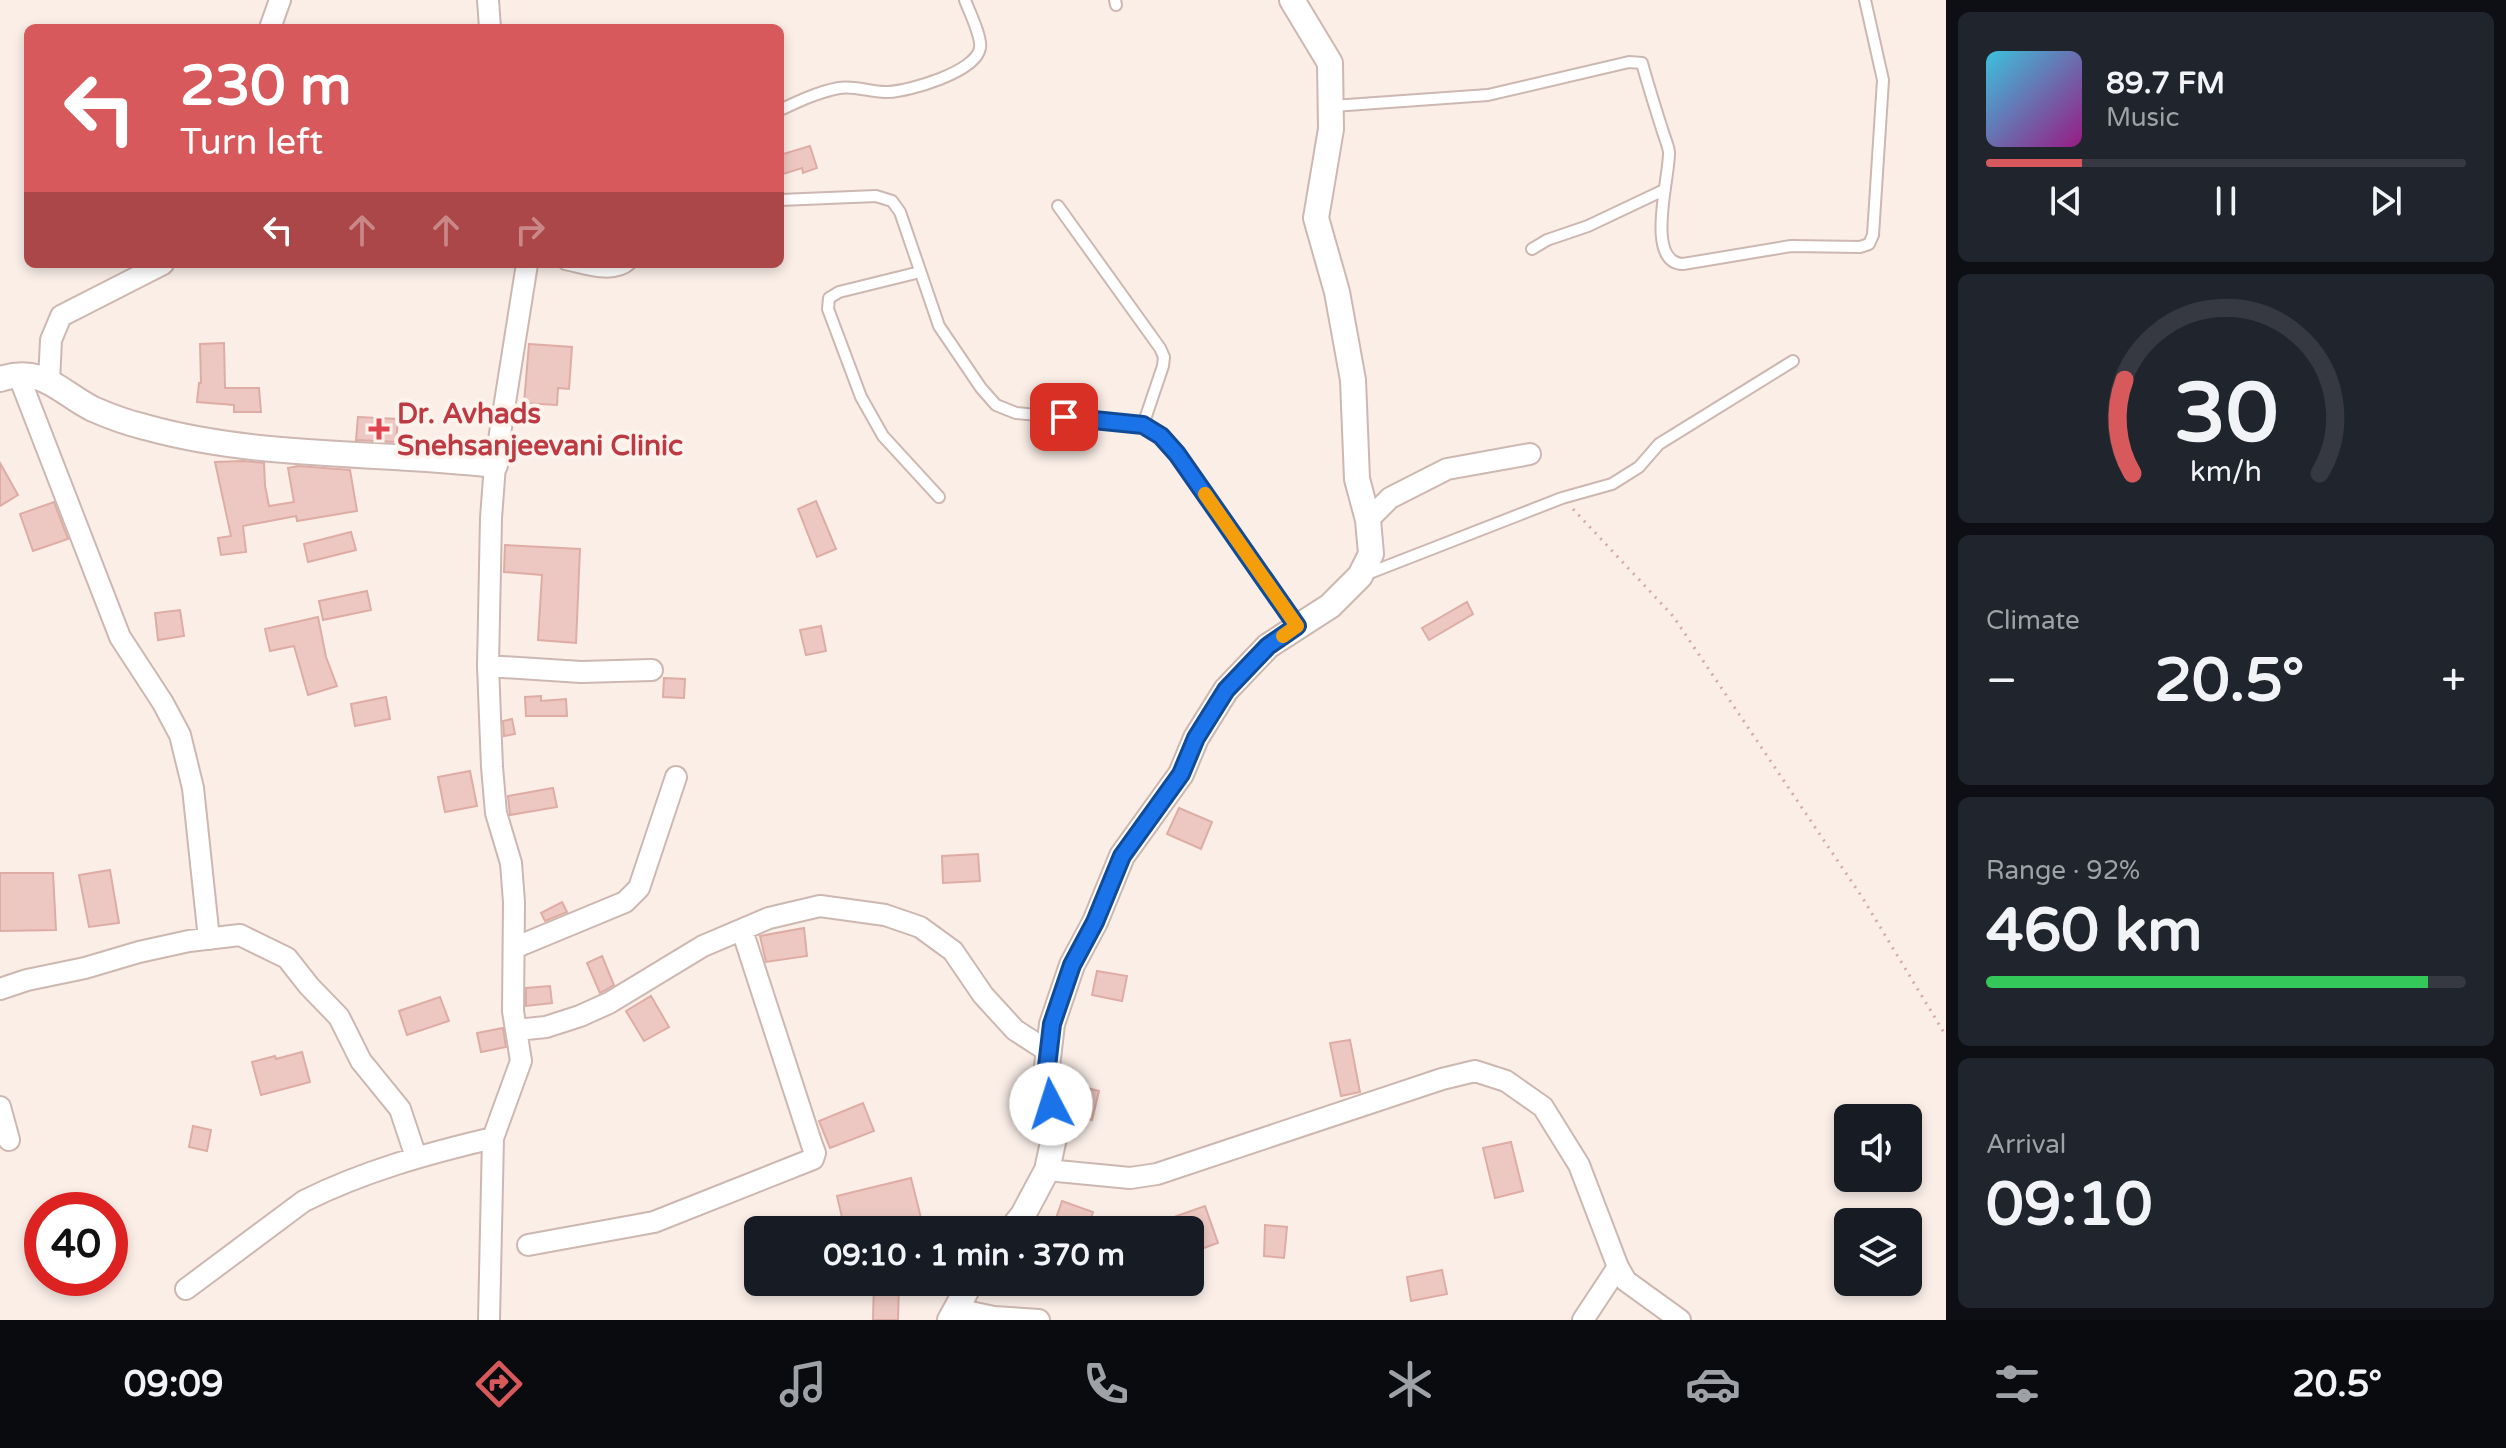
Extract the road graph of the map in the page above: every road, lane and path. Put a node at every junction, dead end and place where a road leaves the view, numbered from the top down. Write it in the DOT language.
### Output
graph roads {
  1 [pos="280,0"];
  2 [pos="488,0"];
  3 [pos="965,0"];
  4 [pos="1292,0"];
  5 [pos="1865,0"];
  6 [pos="271,24"];
  7 [pos="490,24"];
  8 [pos="1331,106"];
  9 [pos="784,108"];
  10 [pos="1664,190"];
  11 [pos="784,200"];
  12 [pos="1058,206"];
  13 [pos="1532,249"];
  14 [pos="155,268"];
  15 [pos="526,268"];
  16 [pos="588,268"];
  17 [pos="625,268"];
  18 [pos="920,272"];
  19 [pos="1793,361"];
  20 [pos="9,376"];
  21 [pos="49,381"];
  22 [pos="1143,425"];
  23 [pos="1530,454"];
  24 [pos="495,465"];
  25 [pos="939,497"];
  26 [pos="1562,498"];
  27 [pos="1368,520"];
  28 [pos="1360,576"];
  29 [pos="1297,626"];
  30 [pos="488,666"];
  31 [pos="652,670"];
  32 [pos="676,777"];
  33 [pos="742,930"];
  34 [pos="209,939"];
  35 [pos="514,948"];
  36 [pos="0,989"];
  37 [pos="516,1030"];
  38 [pos="1946,1036"];
  39 [pos="1049,1052"];
  40 [pos="0,1107"];
  41 [pos="493,1138"];
  42 [pos="9,1140"];
  43 [pos="416,1157"];
  44 [pos="1047,1170"];
  45 [pos="1022,1216"];
  46 [pos="528,1245"];
  47 [pos="1618,1267"];
  48 [pos="186,1289"];
  49 [pos="963,1296"];
  50 [pos="953,1315"];
  51 [pos="489,1320"];
  52 [pos="1039,1320"];
  53 [pos="1583,1320"];
  54 [pos="1680,1320"];
  1 -- 6 [label="street"];
  2 -- 7 [label="street"];
  3 -- 9 [label="lane"];
  4 -- 8 [label="street"];
  5 -- 10 [label="lane"];
  8 -- 10 [label="lane"];
  8 -- 27 [label="street"];
  10 -- 13 [label="lane"];
  11 -- 18 [label="lane"];
  12 -- 22 [label="lane"];
  14 -- 21 [label="street"];
  15 -- 24 [label="street"];
  16 -- 17 [label="lane"];
  18 -- 22 [label="lane"];
  18 -- 25 [label="lane"];
  19 -- 26 [label="lane"];
  20 -- 21 [label="street"];
  20 -- 34 [label="street"];
  21 -- 24 [label="street"];
  22 -- 29 [label="lane"];
  23 -- 27 [label="street"];
  24 -- 30 [label="street"];
  26 -- 28 [label="lane"];
  26 -- 38 [label="path"];
  27 -- 28 [label="street"];
  28 -- 29 [label="street"];
  29 -- 39 [label="street"];
  30 -- 31 [label="street"];
  30 -- 35 [label="street"];
  32 -- 35 [label="street"];
  33 -- 37 [label="street"];
  33 -- 39 [label="street"];
  33 -- 46 [label="street"];
  34 -- 36 [label="street"];
  34 -- 43 [label="street"];
  35 -- 37 [label="street"];
  37 -- 41 [label="street"];
  39 -- 44 [label="street"];
  40 -- 42 [label="street"];
  41 -- 43 [label="street"];
  41 -- 51 [label="street"];
  43 -- 48 [label="street"];
  44 -- 45 [label="street"];
  44 -- 47 [label="street"];
  47 -- 53 [label="street"];
  47 -- 54 [label="street"];
  49 -- 50 [label="street"];
  50 -- 52 [label="street"];
}
